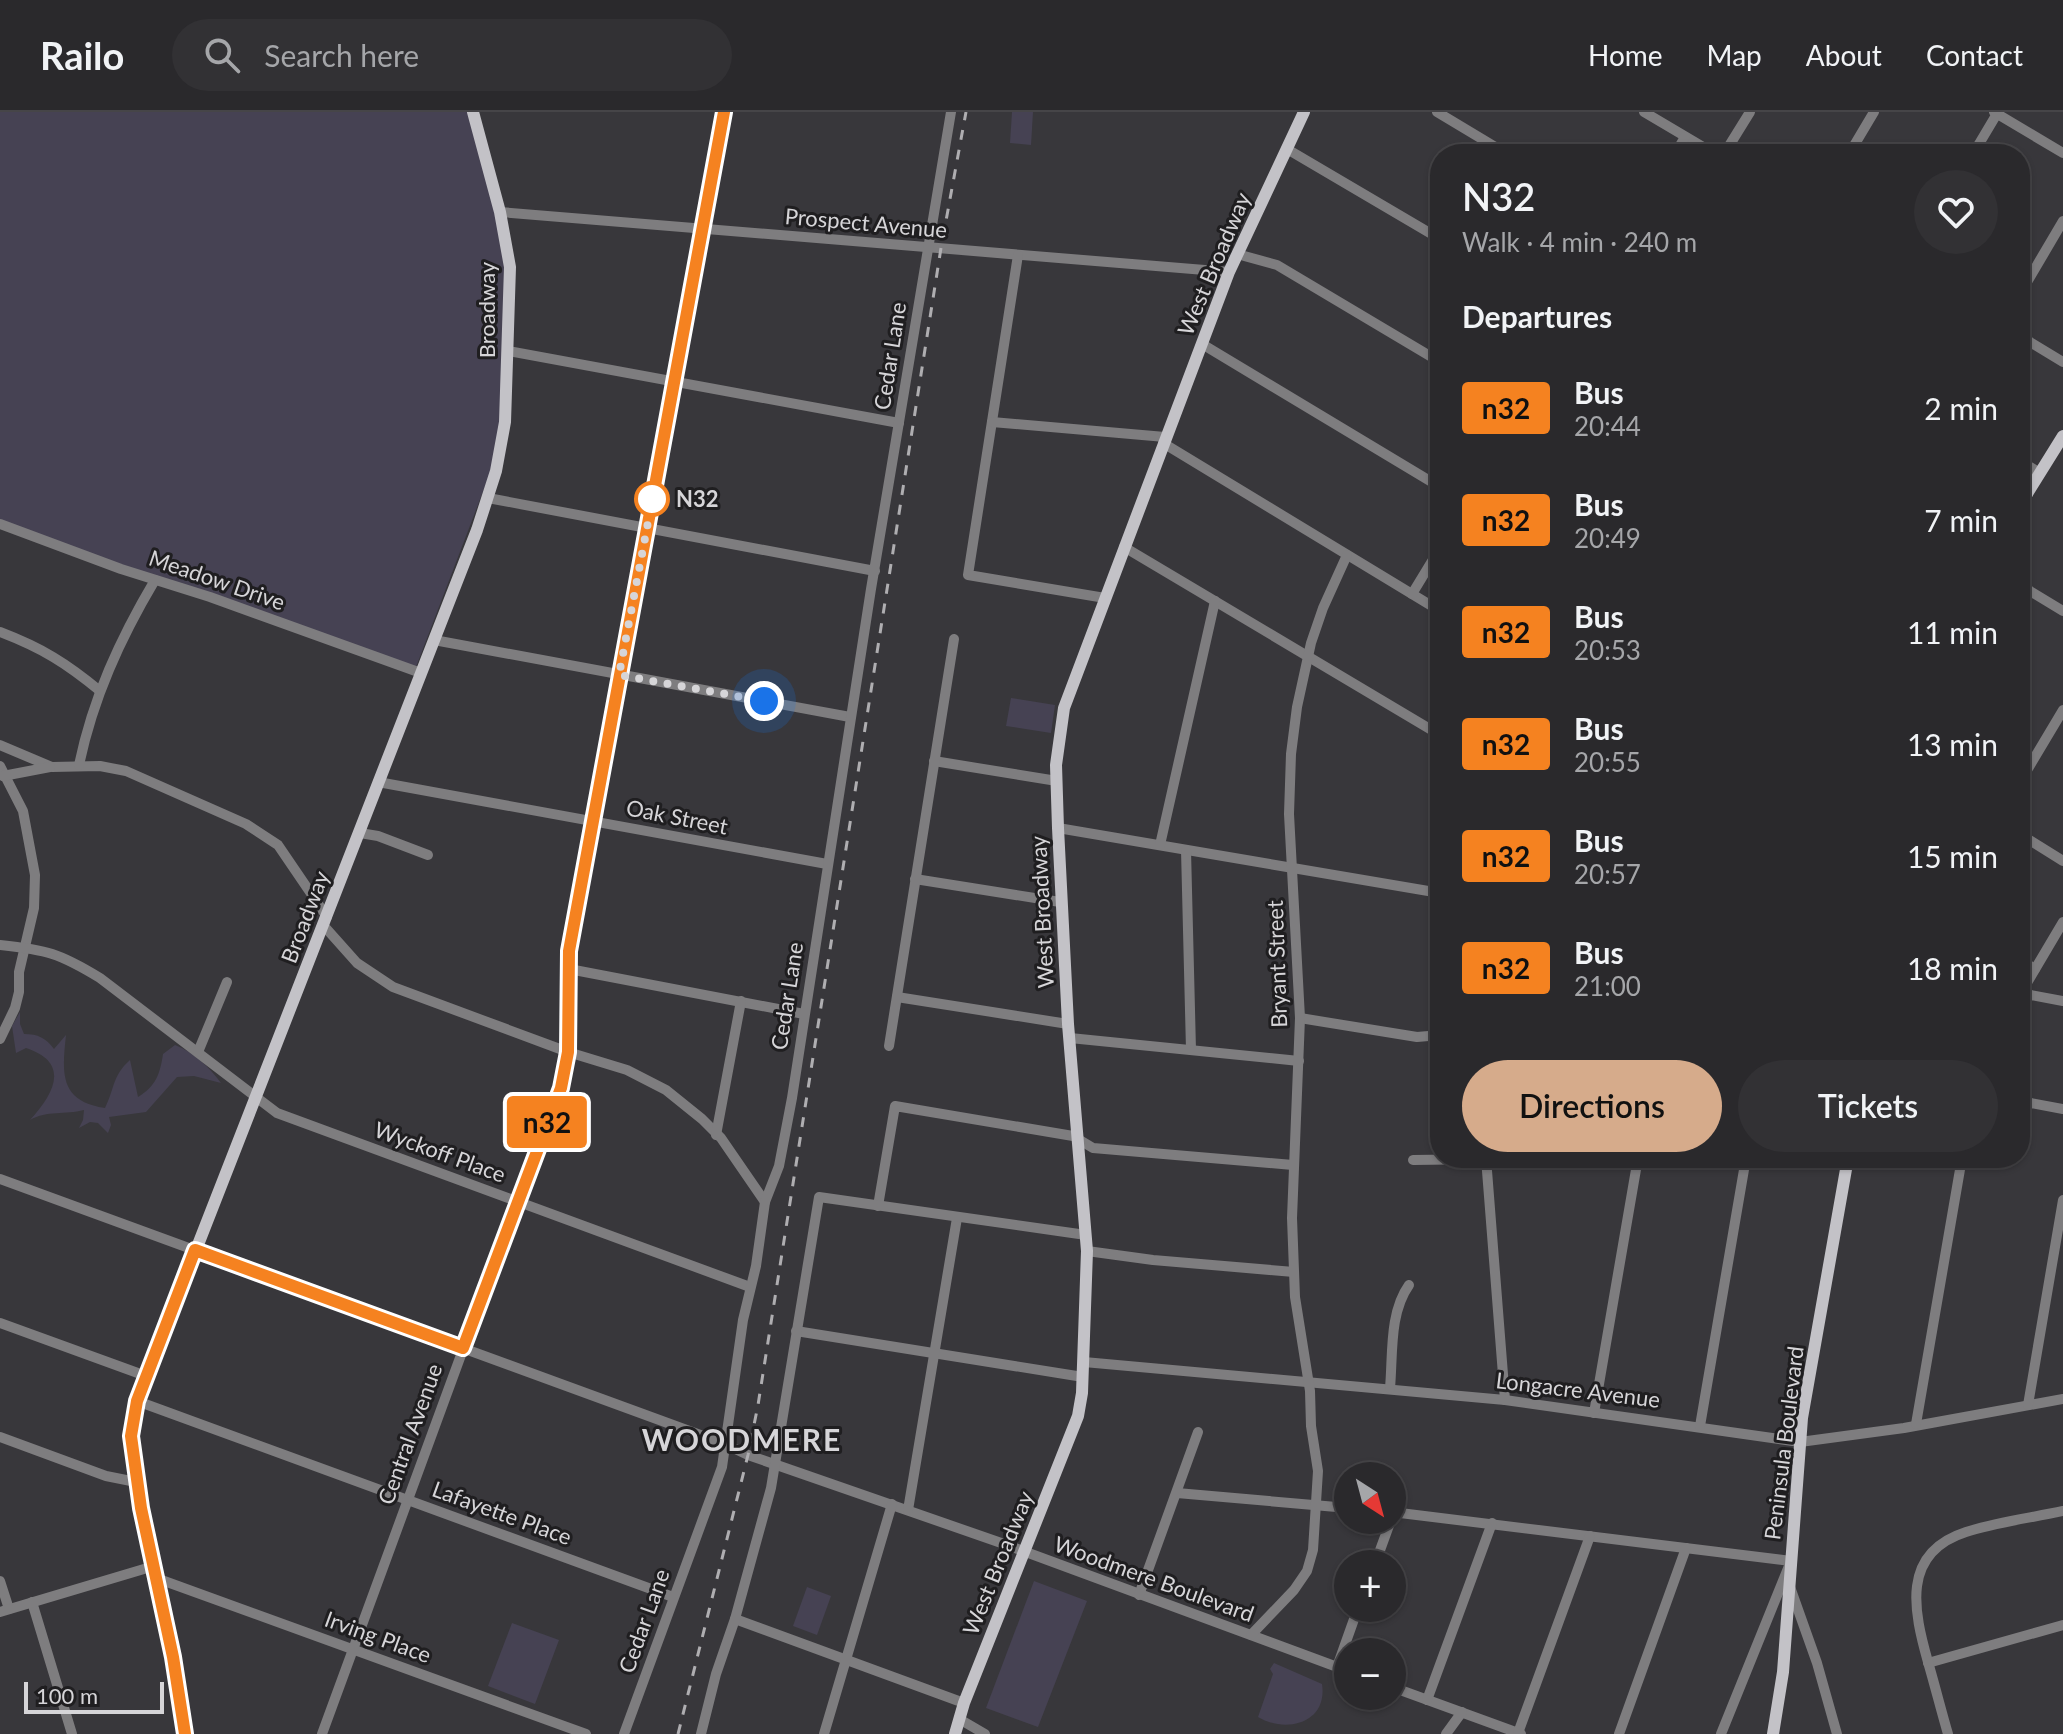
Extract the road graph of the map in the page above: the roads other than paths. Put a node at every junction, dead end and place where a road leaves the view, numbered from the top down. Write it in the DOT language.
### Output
graph roads {
  1 [pos="473,112"];
  2 [pos="724,112"];
  3 [pos="951,112"];
  4 [pos="1304,112"];
  5 [pos="1437,112"];
  6 [pos="1644,112"];
  7 [pos="1750,112"];
  8 [pos="1874,112"];
  9 [pos="1996,113"];
  10 [pos="1685,137"];
  11 [pos="1490,144"];
  12 [pos="1681,144"];
  13 [pos="1697,144"];
  14 [pos="1730,144"];
  15 [pos="1855,144"];
  16 [pos="1979,144"];
  17 [pos="1287,149"];
  18 [pos="2063,153"];
  19 [pos="500,212"];
  20 [pos="2063,221"];
  21 [pos="702,229"];
  22 [pos="1430,233"];
  23 [pos="927,247"];
  24 [pos="1237,254"];
  25 [pos="1018,255"];
  26 [pos="1229,272"];
  27 [pos="2030,277"];
  28 [pos="2030,342"];
  29 [pos="1202,344"];
  30 [pos="508,351"];
  31 [pos="1430,356"];
  32 [pos="2063,362"];
  33 [pos="674,382"];
  34 [pos="992,422"];
  35 [pos="899,423"];
  36 [pos="2063,436"];
  37 [pos="1164,440"];
  38 [pos="2030,467"];
  39 [pos="2040,473"];
  40 [pos="1430,481"];
  41 [pos="2030,489"];
  42 [pos="488,498"];
  43 [pos="0,524"];
  44 [pos="647,528"];
  45 [pos="1124,547"];
  46 [pos="1347,555"];
  47 [pos="1430,564"];
  48 [pos="875,571"];
  49 [pos="155,580"];
  50 [pos="2030,591"];
  51 [pos="1412,594"];
  52 [pos="1105,598"];
  53 [pos="1215,601"];
  54 [pos="1430,605"];
  55 [pos="2063,611"];
  56 [pos="0,632"];
  57 [pos="954,639"];
  58 [pos="434,640"];
  59 [pos="1309,657"];
  60 [pos="421,673"];
  61 [pos="619,675"];
  62 [pos="100,691"];
  63 [pos="2063,710"];
  64 [pos="850,717"];
  65 [pos="1430,729"];
  66 [pos="0,745"];
  67 [pos="934,761"];
  68 [pos="79,765"];
  69 [pos="2030,765"];
  70 [pos="52,767"];
  71 [pos="2,773"];
  72 [pos="1057,781"];
  73 [pos="378,782"];
  74 [pos="592,822"];
  75 [pos="1058,828"];
  76 [pos="360,833"];
  77 [pos="2030,840"];
  78 [pos="1160,845"];
  79 [pos="1186,850"];
  80 [pos="428,855"];
  81 [pos="2063,861"];
  82 [pos="827,864"];
  83 [pos="1292,868"];
  84 [pos="915,879"];
  85 [pos="1430,891"];
  86 [pos="1060,902"];
  87 [pos="325,922"];
  88 [pos="2063,922"];
  89 [pos="0,945"];
  90 [pos="25,948"];
  91 [pos="2030,966"];
  92 [pos="569,969"];
  93 [pos="2035,969"];
  94 [pos="2030,977"];
  95 [pos="227,982"];
  96 [pos="2030,995"];
  97 [pos="897,997"];
  98 [pos="741,1001"];
  99 [pos="2063,1001"];
  100 [pos="804,1014"];
  101 [pos="1300,1018"];
  102 [pos="1068,1024"];
  103 [pos="1430,1036"];
  104 [pos="1070,1038"];
  105 [pos="0,1039"];
  106 [pos="889,1046"];
  107 [pos="1191,1050"];
  108 [pos="198,1052"];
  109 [pos="568,1052"];
  110 [pos="1299,1061"];
  111 [pos="255,1097"];
  112 [pos="2030,1103"];
  113 [pos="2063,1109"];
  114 [pos="716,1135"];
  115 [pos="1079,1141"];
  116 [pos="1413,1160"];
  117 [pos="1430,1160"];
  118 [pos="1293,1165"];
  119 [pos="1487,1168"];
  120 [pos="1636,1168"];
  121 [pos="1744,1168"];
  122 [pos="1846,1168"];
  123 [pos="1960,1168"];
  124 [pos="0,1179"];
  125 [pos="2063,1200"];
  126 [pos="517,1201"];
  127 [pos="765,1202"];
  128 [pos="878,1206"];
  129 [pos="957,1218"];
  130 [pos="1086,1235"];
  131 [pos="195,1250"];
  132 [pos="1087,1251"];
  133 [pos="1294,1272"];
  134 [pos="1409,1285"];
  135 [pos="750,1287"];
  136 [pos="0,1323"];
  137 [pos="796,1331"];
  138 [pos="463,1348"];
  139 [pos="935,1353"];
  140 [pos="1084,1362"];
  141 [pos="146,1376"];
  142 [pos="1083,1377"];
  143 [pos="1306,1381"];
  144 [pos="1390,1388"];
  145 [pos="2063,1399"];
  146 [pos="1505,1400"];
  147 [pos="137,1401"];
  148 [pos="2028,1405"];
  149 [pos="1594,1413"];
  150 [pos="1916,1424"];
  151 [pos="1700,1426"];
  152 [pos="1198,1432"];
  153 [pos="0,1437"];
  154 [pos="1800,1442"];
  155 [pos="725,1444"];
  156 [pos="775,1463"];
  157 [pos="136,1482"];
  158 [pos="1177,1493"];
  159 [pos="407,1500"];
  160 [pos="892,1504"];
  161 [pos="1316,1505"];
  162 [pos="1334,1507"];
  163 [pos="908,1510"];
  164 [pos="2063,1511"];
  165 [pos="1406,1516"];
  166 [pos="1492,1523"];
  167 [pos="1590,1536"];
  168 [pos="1686,1548"];
  169 [pos="1024,1552"];
  170 [pos="1791,1561"];
  171 [pos="155,1572"];
  172 [pos="0,1581"];
  173 [pos="1788,1584"];
  174 [pos="1139,1595"];
  175 [pos="673,1597"];
  176 [pos="32,1602"];
  177 [pos="4,1611"];
  178 [pos="735,1619"];
  179 [pos="2063,1625"];
  180 [pos="1251,1635"];
  181 [pos="353,1649"];
  182 [pos="846,1660"];
  183 [pos="1928,1663"];
  184 [pos="1334,1666"];
  185 [pos="1406,1692"];
  186 [pos="1427,1700"];
  187 [pos="964,1703"];
  188 [pos="1462,1712"];
  189 [pos="961,1720"];
  190 [pos="1520,1733"];
  191 [pos="72,1734"];
  192 [pos="186,1734"];
  193 [pos="322,1734"];
  194 [pos="586,1734"];
  195 [pos="624,1734"];
  196 [pos="701,1734"];
  197 [pos="824,1734"];
  198 [pos="955,1734"];
  199 [pos="985,1734"];
  200 [pos="1446,1734"];
  201 [pos="1619,1734"];
  202 [pos="1721,1734"];
  203 [pos="1773,1734"];
  204 [pos="1837,1734"];
  205 [pos="1948,1734"];
  1 -- 19 [label="main road, Broadway"];
  2 -- 21 [label="street, Central Avenue"];
  3 -- 23 [label="street, Cedar Lane"];
  4 -- 17 [label="main road, West Broadway"];
  5 -- 11 [label="street"];
  6 -- 10 [label="street"];
  7 -- 14 [label="street"];
  8 -- 15 [label="street"];
  9 -- 16 [label="street"];
  9 -- 18 [label="street"];
  10 -- 12 [label="street"];
  10 -- 13 [label="street"];
  17 -- 22 [label="street"];
  17 -- 24 [label="main road, West Broadway"];
  19 -- 21 [label="street, Prospect Avenue"];
  19 -- 30 [label="main road, Broadway"];
  20 -- 27 [label="street"];
  21 -- 23 [label="street, Prospect Avenue"];
  21 -- 33 [label="street, Central Avenue"];
  23 -- 25 [label="street, Prospect Avenue"];
  23 -- 35 [label="street, Cedar Lane"];
  24 -- 26 [label="main road, West Broadway"];
  24 -- 31 [label="street"];
  25 -- 26 [label="street, Prospect Avenue"];
  25 -- 34 [label="street"];
  26 -- 29 [label="main road, West Broadway"];
  28 -- 32 [label="street"];
  29 -- 37 [label="main road, West Broadway"];
  29 -- 40 [label="street"];
  30 -- 33 [label="street"];
  30 -- 42 [label="main road, Broadway"];
  33 -- 35 [label="street"];
  33 -- 44 [label="street, Central Avenue"];
  34 -- 37 [label="street"];
  34 -- 52 [label="street"];
  35 -- 48 [label="street, Cedar Lane"];
  36 -- 39 [label="main road"];
  37 -- 45 [label="main road, West Broadway"];
  37 -- 46 [label="street"];
  38 -- 39 [label="street"];
  39 -- 41 [label="main road"];
  42 -- 44 [label="street"];
  42 -- 58 [label="main road, Broadway"];
  43 -- 49 [label="street, Meadow Drive"];
  44 -- 48 [label="street"];
  44 -- 61 [label="street, Central Avenue"];
  45 -- 52 [label="main road, West Broadway"];
  45 -- 53 [label="street"];
  46 -- 51 [label="street"];
  46 -- 59 [label="street, Bryant Street"];
  47 -- 51 [label="street"];
  48 -- 64 [label="street, Cedar Lane"];
  49 -- 60 [label="street, Meadow Drive"];
  49 -- 62 [label="street"];
  50 -- 55 [label="street"];
  51 -- 54 [label="street"];
  52 -- 72 [label="main road, West Broadway"];
  53 -- 59 [label="street"];
  53 -- 78 [label="street"];
  56 -- 62 [label="street"];
  57 -- 67 [label="street"];
  58 -- 60 [label="main road, Broadway"];
  58 -- 61 [label="street"];
  59 -- 65 [label="street"];
  59 -- 83 [label="street, Bryant Street"];
  60 -- 73 [label="main road, Broadway"];
  61 -- 64 [label="street"];
  61 -- 74 [label="street, Central Avenue"];
  62 -- 68 [label="street"];
  63 -- 69 [label="street"];
  64 -- 82 [label="street, Cedar Lane"];
  66 -- 70 [label="street"];
  67 -- 72 [label="street"];
  67 -- 84 [label="street"];
  68 -- 70 [label="street"];
  68 -- 87 [label="street"];
  70 -- 71 [label="street"];
  71 -- 90 [label="street"];
  72 -- 75 [label="main road, West Broadway"];
  73 -- 74 [label="street, Oak Street"];
  73 -- 76 [label="main road, Broadway"];
  74 -- 82 [label="street, Oak Street"];
  74 -- 92 [label="street, Central Avenue"];
  75 -- 78 [label="street"];
  75 -- 86 [label="main road, West Broadway"];
  76 -- 80 [label="street"];
  76 -- 87 [label="main road, Broadway"];
  77 -- 81 [label="street"];
  78 -- 79 [label="street"];
  79 -- 83 [label="street"];
  79 -- 107 [label="street"];
  82 -- 100 [label="street, Cedar Lane"];
  83 -- 85 [label="street"];
  83 -- 101 [label="street, Bryant Street"];
  84 -- 86 [label="street"];
  84 -- 97 [label="street"];
  86 -- 102 [label="main road, West Broadway"];
  87 -- 109 [label="street"];
  87 -- 111 [label="main road, Broadway"];
  88 -- 93 [label="street"];
  89 -- 90 [label="street, Wyckoff Place"];
  90 -- 105 [label="street"];
  90 -- 108 [label="street, Wyckoff Place"];
  91 -- 93 [label="street"];
  92 -- 98 [label="street"];
  92 -- 109 [label="street, Central Avenue"];
  93 -- 94 [label="street"];
  95 -- 108 [label="street"];
  96 -- 99 [label="street"];
  97 -- 102 [label="street"];
  97 -- 106 [label="street"];
  98 -- 100 [label="street"];
  98 -- 114 [label="street"];
  100 -- 127 [label="street, Cedar Lane"];
  101 -- 103 [label="street"];
  101 -- 110 [label="street, Bryant Street"];
  102 -- 104 [label="main road, West Broadway"];
  104 -- 107 [label="street"];
  104 -- 115 [label="main road, West Broadway"];
  107 -- 110 [label="street"];
  108 -- 111 [label="street, Wyckoff Place"];
  109 -- 114 [label="street"];
  109 -- 126 [label="street, Central Avenue"];
  110 -- 118 [label="street, Bryant Street"];
  111 -- 126 [label="street, Wyckoff Place"];
  111 -- 131 [label="main road, Broadway"];
  112 -- 113 [label="street"];
  114 -- 127 [label="street"];
  115 -- 118 [label="street"];
  115 -- 128 [label="street"];
  115 -- 130 [label="main road, West Broadway"];
  116 -- 117 [label="street"];
  118 -- 133 [label="street, Bryant Street"];
  119 -- 146 [label="street"];
  120 -- 149 [label="street"];
  121 -- 151 [label="street"];
  122 -- 154 [label="main road, Peninsula Boulevard"];
  123 -- 150 [label="street"];
  124 -- 131 [label="street, Woodmere Boulevard"];
  125 -- 148 [label="street"];
  126 -- 135 [label="street, Wyckoff Place"];
  126 -- 138 [label="street, Central Avenue"];
  127 -- 135 [label="street, Cedar Lane"];
  128 -- 129 [label="street"];
  128 -- 137 [label="street"];
  129 -- 130 [label="street"];
  129 -- 139 [label="street"];
  130 -- 132 [label="main road, West Broadway"];
  131 -- 138 [label="street, Woodmere Boulevard"];
  131 -- 141 [label="main road, Broadway"];
  132 -- 133 [label="street"];
  132 -- 140 [label="main road, West Broadway"];
  133 -- 143 [label="street, Bryant Street"];
  134 -- 144 [label="street"];
  135 -- 155 [label="street, Cedar Lane"];
  136 -- 141 [label="street"];
  137 -- 139 [label="street"];
  137 -- 156 [label="street"];
  138 -- 155 [label="street, Woodmere Boulevard"];
  138 -- 159 [label="street, Central Avenue"];
  139 -- 142 [label="street"];
  139 -- 163 [label="street"];
  140 -- 142 [label="main road, West Broadway"];
  140 -- 143 [label="street, Longacre Avenue"];
  141 -- 147 [label="main road, Broadway"];
  142 -- 169 [label="main road, West Broadway"];
  143 -- 144 [label="street, Longacre Avenue"];
  143 -- 161 [label="street, Bryant Street"];
  144 -- 146 [label="street, Longacre Avenue"];
  145 -- 148 [label="street, Longacre Avenue"];
  146 -- 149 [label="street, Longacre Avenue"];
  147 -- 157 [label="main road, Broadway"];
  147 -- 159 [label="street, Lafayette Place"];
  148 -- 150 [label="street, Longacre Avenue"];
  149 -- 151 [label="street, Longacre Avenue"];
  150 -- 154 [label="street, Longacre Avenue"];
  151 -- 154 [label="street, Longacre Avenue"];
  152 -- 158 [label="street"];
  153 -- 157 [label="street"];
  154 -- 170 [label="main road, Peninsula Boulevard"];
  155 -- 156 [label="street, Woodmere Boulevard"];
  155 -- 175 [label="street, Cedar Lane"];
  156 -- 160 [label="street, Woodmere Boulevard"];
  156 -- 178 [label="street"];
  157 -- 171 [label="main road, Broadway"];
  158 -- 161 [label="street"];
  158 -- 174 [label="street"];
  159 -- 175 [label="street, Lafayette Place"];
  159 -- 181 [label="street, Central Avenue"];
  160 -- 163 [label="street, Woodmere Boulevard"];
  160 -- 182 [label="street"];
  161 -- 162 [label="street"];
  161 -- 180 [label="street, Bryant Street"];
  163 -- 169 [label="street, Woodmere Boulevard"];
  164 -- 183 [label="street"];
  165 -- 166 [label="street"];
  166 -- 167 [label="street"];
  166 -- 186 [label="street"];
  167 -- 168 [label="street"];
  167 -- 190 [label="street"];
  168 -- 170 [label="street"];
  168 -- 201 [label="street"];
  169 -- 174 [label="street, Woodmere Boulevard"];
  169 -- 187 [label="main road, West Broadway"];
  170 -- 173 [label="main road, Peninsula Boulevard"];
  170 -- 202 [label="street"];
  171 -- 176 [label="street"];
  171 -- 181 [label="street, Irving Place"];
  171 -- 192 [label="main road, Broadway"];
  172 -- 177 [label="street"];
  173 -- 203 [label="main road, Peninsula Boulevard"];
  173 -- 204 [label="street"];
  174 -- 180 [label="street, Woodmere Boulevard"];
  175 -- 195 [label="street, Cedar Lane"];
  176 -- 177 [label="street"];
  176 -- 191 [label="street"];
  178 -- 182 [label="street"];
  178 -- 196 [label="street"];
  179 -- 183 [label="street"];
  180 -- 184 [label="street, Woodmere Boulevard"];
  181 -- 193 [label="street, Central Avenue"];
  181 -- 194 [label="street, Irving Place"];
  182 -- 187 [label="street"];
  182 -- 197 [label="street"];
  183 -- 205 [label="street"];
  185 -- 186 [label="street"];
  186 -- 188 [label="street"];
  187 -- 189 [label="main road, West Broadway"];
  188 -- 190 [label="street"];
  188 -- 200 [label="street"];
  189 -- 198 [label="main road, West Broadway"];
  189 -- 199 [label="street"];
}
